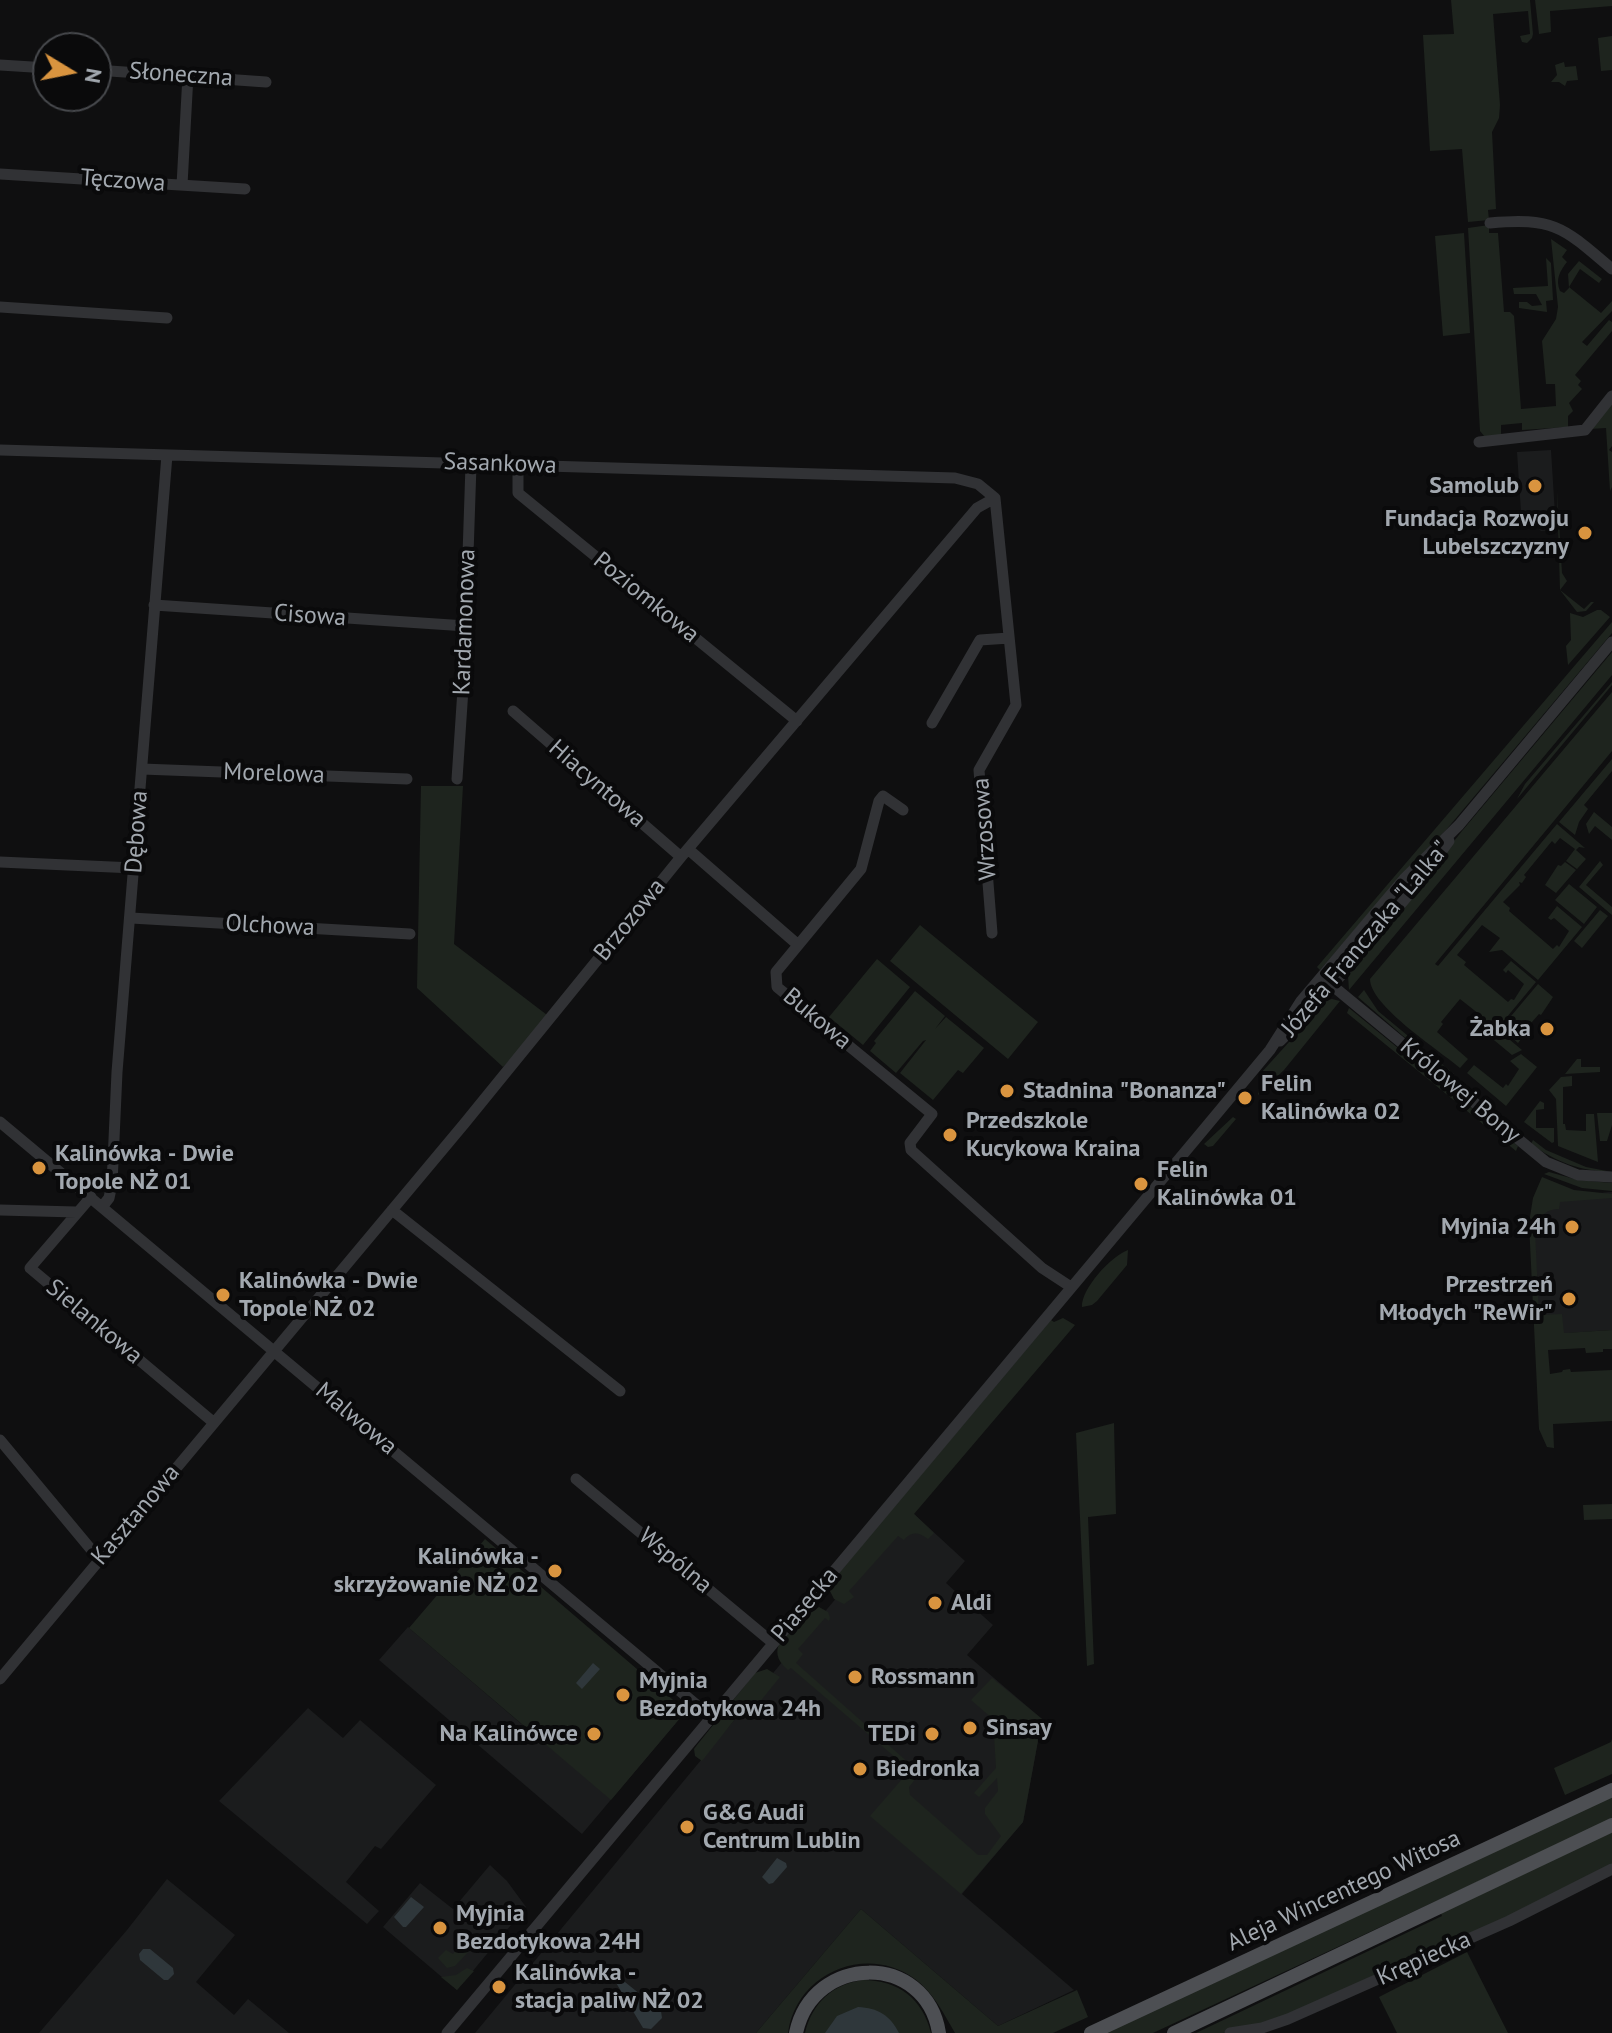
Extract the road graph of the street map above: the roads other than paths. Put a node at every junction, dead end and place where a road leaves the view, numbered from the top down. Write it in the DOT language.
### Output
graph roads {
  1 [pos="0,65"];
  2 [pos="32,67"];
  3 [pos="112,71"];
  4 [pos="188,75"];
  5 [pos="266,82"];
  6 [pos="0,174"];
  7 [pos="182,185"];
  8 [pos="245,189"];
  9 [pos="1490,223"];
  10 [pos="1612,269"];
  11 [pos="0,307"];
  12 [pos="167,318"];
  13 [pos="1612,396"];
  14 [pos="1479,442"];
  15 [pos="0,450"];
  16 [pos="167,455"];
  17 [pos="471,465"];
  18 [pos="518,465"];
  19 [pos="995,498"];
  20 [pos="154,605"];
  21 [pos="466,626"];
  22 [pos="1009,638"];
  23 [pos="1612,642"];
  24 [pos="513,711"];
  25 [pos="797,721"];
  26 [pos="932,723"];
  27 [pos="142,769"];
  28 [pos="407,779"];
  29 [pos="457,779"];
  30 [pos="903,810"];
  31 [pos="1459,825"];
  32 [pos="685,853"];
  33 [pos="0,862"];
  34 [pos="134,868"];
  35 [pos="131,918"];
  36 [pos="992,933"];
  37 [pos="410,934"];
  38 [pos="797,944"];
  39 [pos="1322,977"];
  40 [pos="1332,986"];
  41 [pos="1270,1050"];
  42 [pos="0,1122"];
  43 [pos="1612,1177"];
  44 [pos="91,1197"];
  45 [pos="102,1207"];
  46 [pos="0,1210"];
  47 [pos="392,1210"];
  48 [pos="76,1212"];
  49 [pos="1071,1287"];
  50 [pos="273,1350"];
  51 [pos="620,1391"];
  52 [pos="213,1422"];
  53 [pos="0,1440"];
  54 [pos="576,1479"];
  55 [pos="99,1559"];
  56 [pos="773,1643"];
  57 [pos="0,1679"];
  58 [pos="711,1717"];
  59 [pos="1612,1790"];
  60 [pos="1612,1825"];
  61 [pos="1612,1869"];
  62 [pos="1093,2032"];
  63 [pos="447,2033"];
  64 [pos="796,2033"];
  65 [pos="939,2033"];
  66 [pos="1174,2033"];
  67 [pos="1230,2033"];
  1 -- 2 [label="street"];
  3 -- 4 [label="street, Słoneczna"];
  4 -- 5 [label="street, Słoneczna"];
  4 -- 7 [label="street"];
  6 -- 7 [label="street, Tęczowa"];
  7 -- 8 [label="street, Tęczowa"];
  9 -- 10 [label="street"];
  11 -- 12 [label="street"];
  13 -- 14 [label="street"];
  15 -- 16 [label="street, Sasankowa"];
  16 -- 17 [label="street, Sasankowa"];
  16 -- 20 [label="street, Dębowa"];
  17 -- 18 [label="street, Sasankowa"];
  17 -- 21 [label="street, Kardamonowa"];
  18 -- 19 [label="street, Sasankowa"];
  18 -- 25 [label="street, Poziomkowa"];
  19 -- 22 [label="street, Wrzosowa"];
  19 -- 25 [label="street, Brzozowa"];
  20 -- 21 [label="street, Cisowa"];
  20 -- 27 [label="street, Dębowa"];
  21 -- 29 [label="street, Kardamonowa"];
  22 -- 26 [label="street"];
  22 -- 36 [label="street, Wrzosowa"];
  23 -- 31 [label="street, Józefa Franczaka \"Lalka\""];
  24 -- 32 [label="street, Hiacyntowa"];
  25 -- 32 [label="street, Brzozowa"];
  27 -- 28 [label="street, Morelowa"];
  27 -- 34 [label="street, Dębowa"];
  30 -- 38 [label="street, Bukowa"];
  31 -- 39 [label="street, Józefa Franczaka \"Lalka\""];
  31 -- 40 [label="street, Józefa Franczaka \"Lalka\""];
  32 -- 38 [label="street"];
  32 -- 47 [label="street, Brzozowa"];
  33 -- 34 [label="street"];
  34 -- 35 [label="street, Dębowa"];
  35 -- 37 [label="street, Olchowa"];
  35 -- 45 [label="street, Dębowa"];
  38 -- 49 [label="street, Bukowa"];
  39 -- 40 [label="street, Królowej Bony"];
  39 -- 41 [label="street, Józefa Franczaka \"Lalka\""];
  40 -- 41 [label="street, Józefa Franczaka \"Lalka\""];
  40 -- 43 [label="street, Królowej Bony"];
  41 -- 49 [label="street, Józefa Franczaka \"Lalka\""];
  42 -- 44 [label="street, Malwowa"];
  44 -- 45 [label="street, Malwowa"];
  44 -- 48 [label="street"];
  45 -- 50 [label="street, Malwowa"];
  46 -- 48 [label="street"];
  47 -- 50 [label="street, Brzozowa"];
  47 -- 51 [label="street"];
  48 -- 52 [label="street, Sielankowa"];
  49 -- 56 [label="street, Piasecka"];
  50 -- 52 [label="street, Kasztanowa"];
  50 -- 58 [label="street, Malwowa"];
  52 -- 55 [label="street, Kasztanowa"];
  53 -- 55 [label="street"];
  54 -- 56 [label="street, Wspólna"];
  55 -- 57 [label="street, Kasztanowa"];
  56 -- 58 [label="street, Piasecka"];
  58 -- 63 [label="street, Piasecka"];
  59 -- 62 [label="main road, Aleja Wincentego Witosa"];
  60 -- 66 [label="main road"];
  61 -- 67 [label="street, Krępiecka"];
  64 -- 65 [label="main road"];
}
